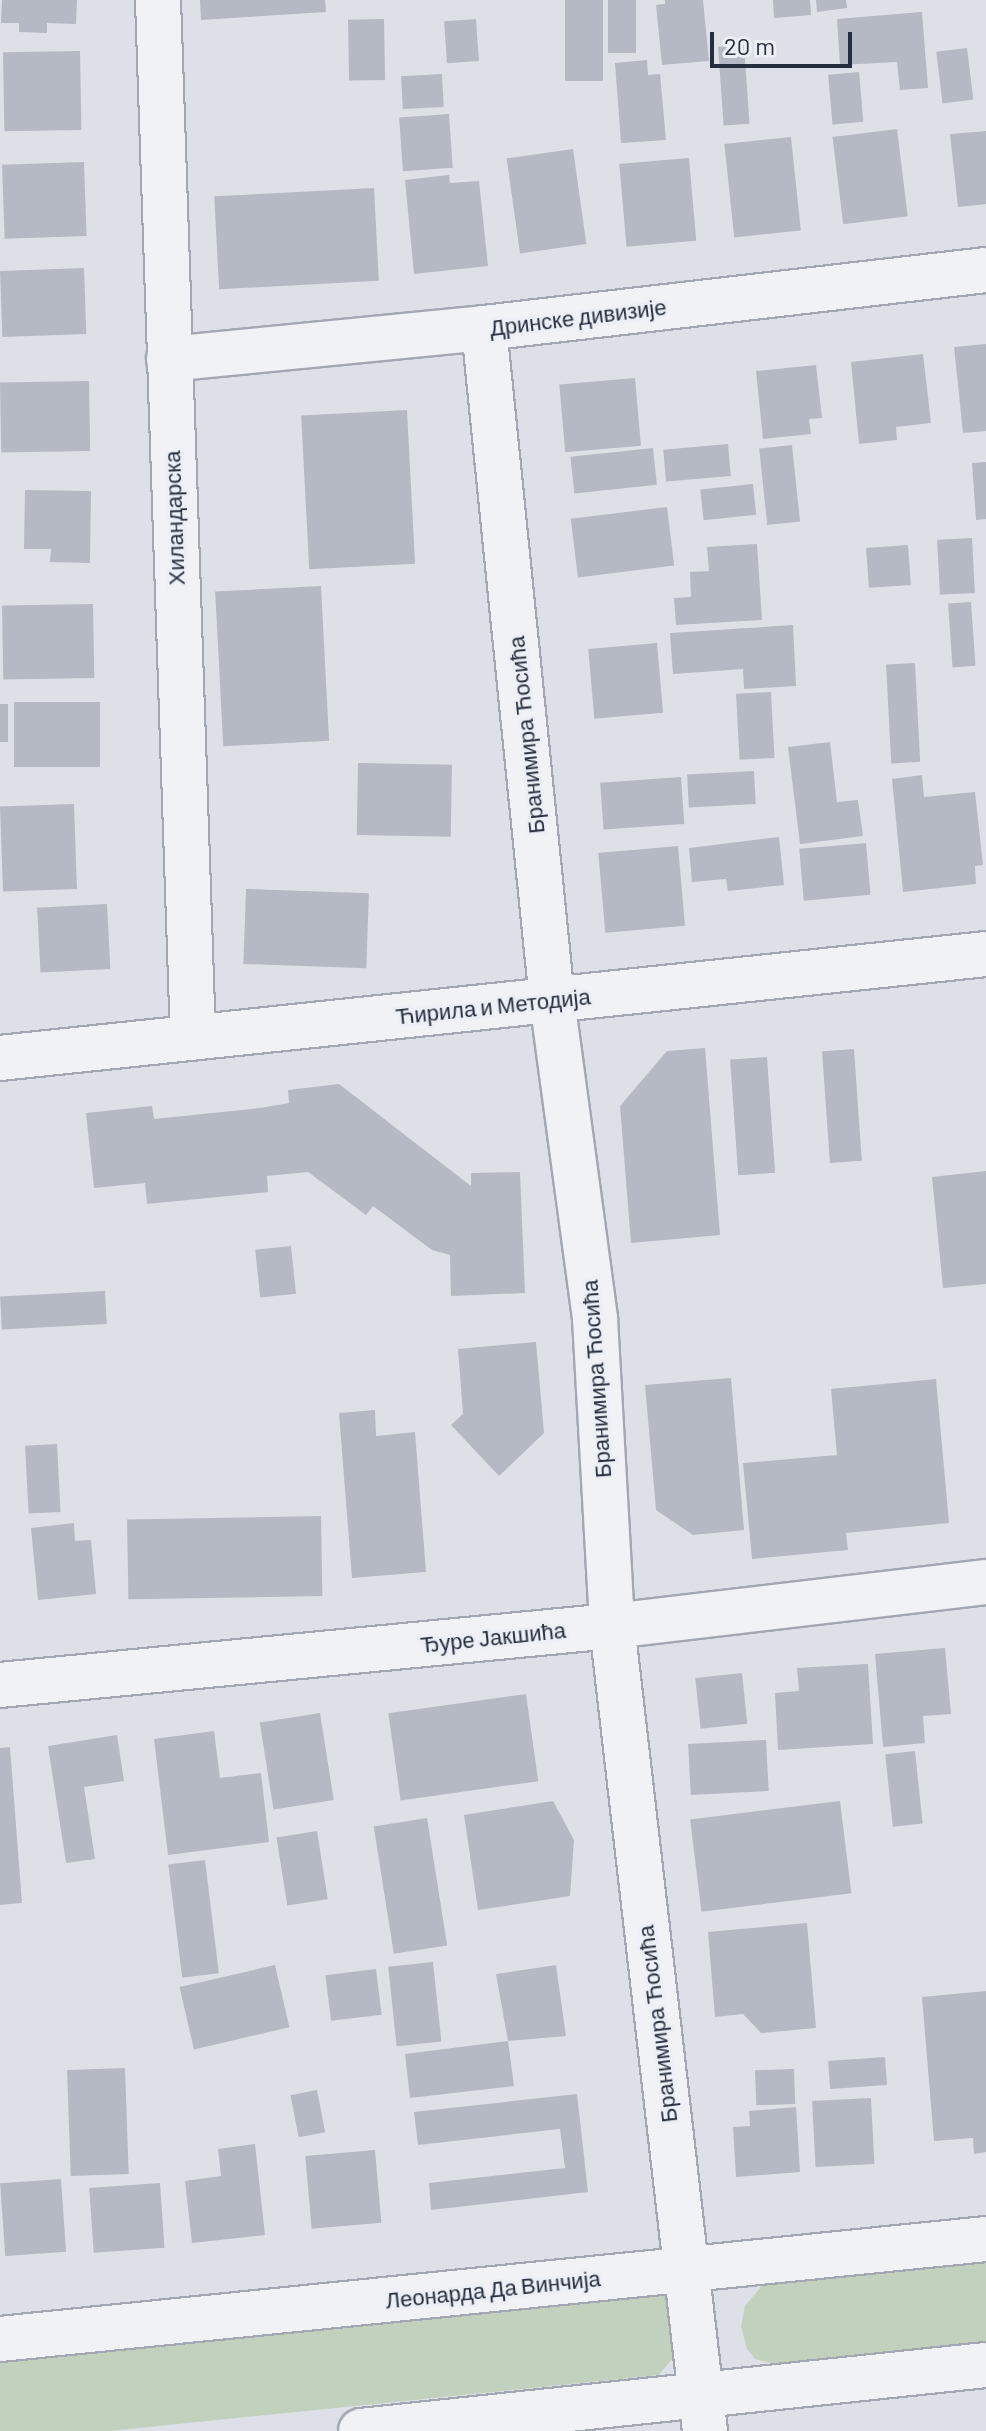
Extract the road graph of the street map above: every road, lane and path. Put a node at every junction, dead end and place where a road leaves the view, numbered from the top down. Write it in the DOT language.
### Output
graph roads {
  1 [pos="158,0"];
  2 [pos="986,270"];
  3 [pos="484,328"];
  4 [pos="169,359"];
  5 [pos="986,954"];
  6 [pos="552,1000"];
  7 [pos="193,1037"];
  8 [pos="0,1058"];
  9 [pos="986,1582"];
  10 [pos="612,1626"];
  11 [pos="0,1685"];
  12 [pos="986,2239"];
  13 [pos="686,2269"];
  14 [pos="0,2339"];
  15 [pos="986,2365"];
  16 [pos="703,2413"];
  17 [pos="361,2431"];
  1 -- 4 [label="street, Хиландарска"];
  2 -- 3 [label="street, Дринске дивизије"];
  3 -- 4 [label="street, Дринске дивизије"];
  3 -- 6 [label="street, Бранимира Ћосића"];
  4 -- 7 [label="street, Хиландарска"];
  5 -- 6 [label="street, Ћирила и Методија"];
  6 -- 7 [label="street, Ћирила и Методија"];
  6 -- 10 [label="street, Бранимира Ћосића"];
  7 -- 8 [label="street, Ћирила и Методија"];
  9 -- 10 [label="street, Ђуре Јакшића"];
  10 -- 11 [label="street, Ђуре Јакшића"];
  10 -- 13 [label="street, Бранимира Ћосића"];
  12 -- 13 [label="street, Леонарда Да Винчија"];
  13 -- 14 [label="street, Леонарда Да Винчија"];
  13 -- 16 [label="street, Бранимира Ћосића"];
  15 -- 16 [label="street"];
  16 -- 17 [label="street"];
}
